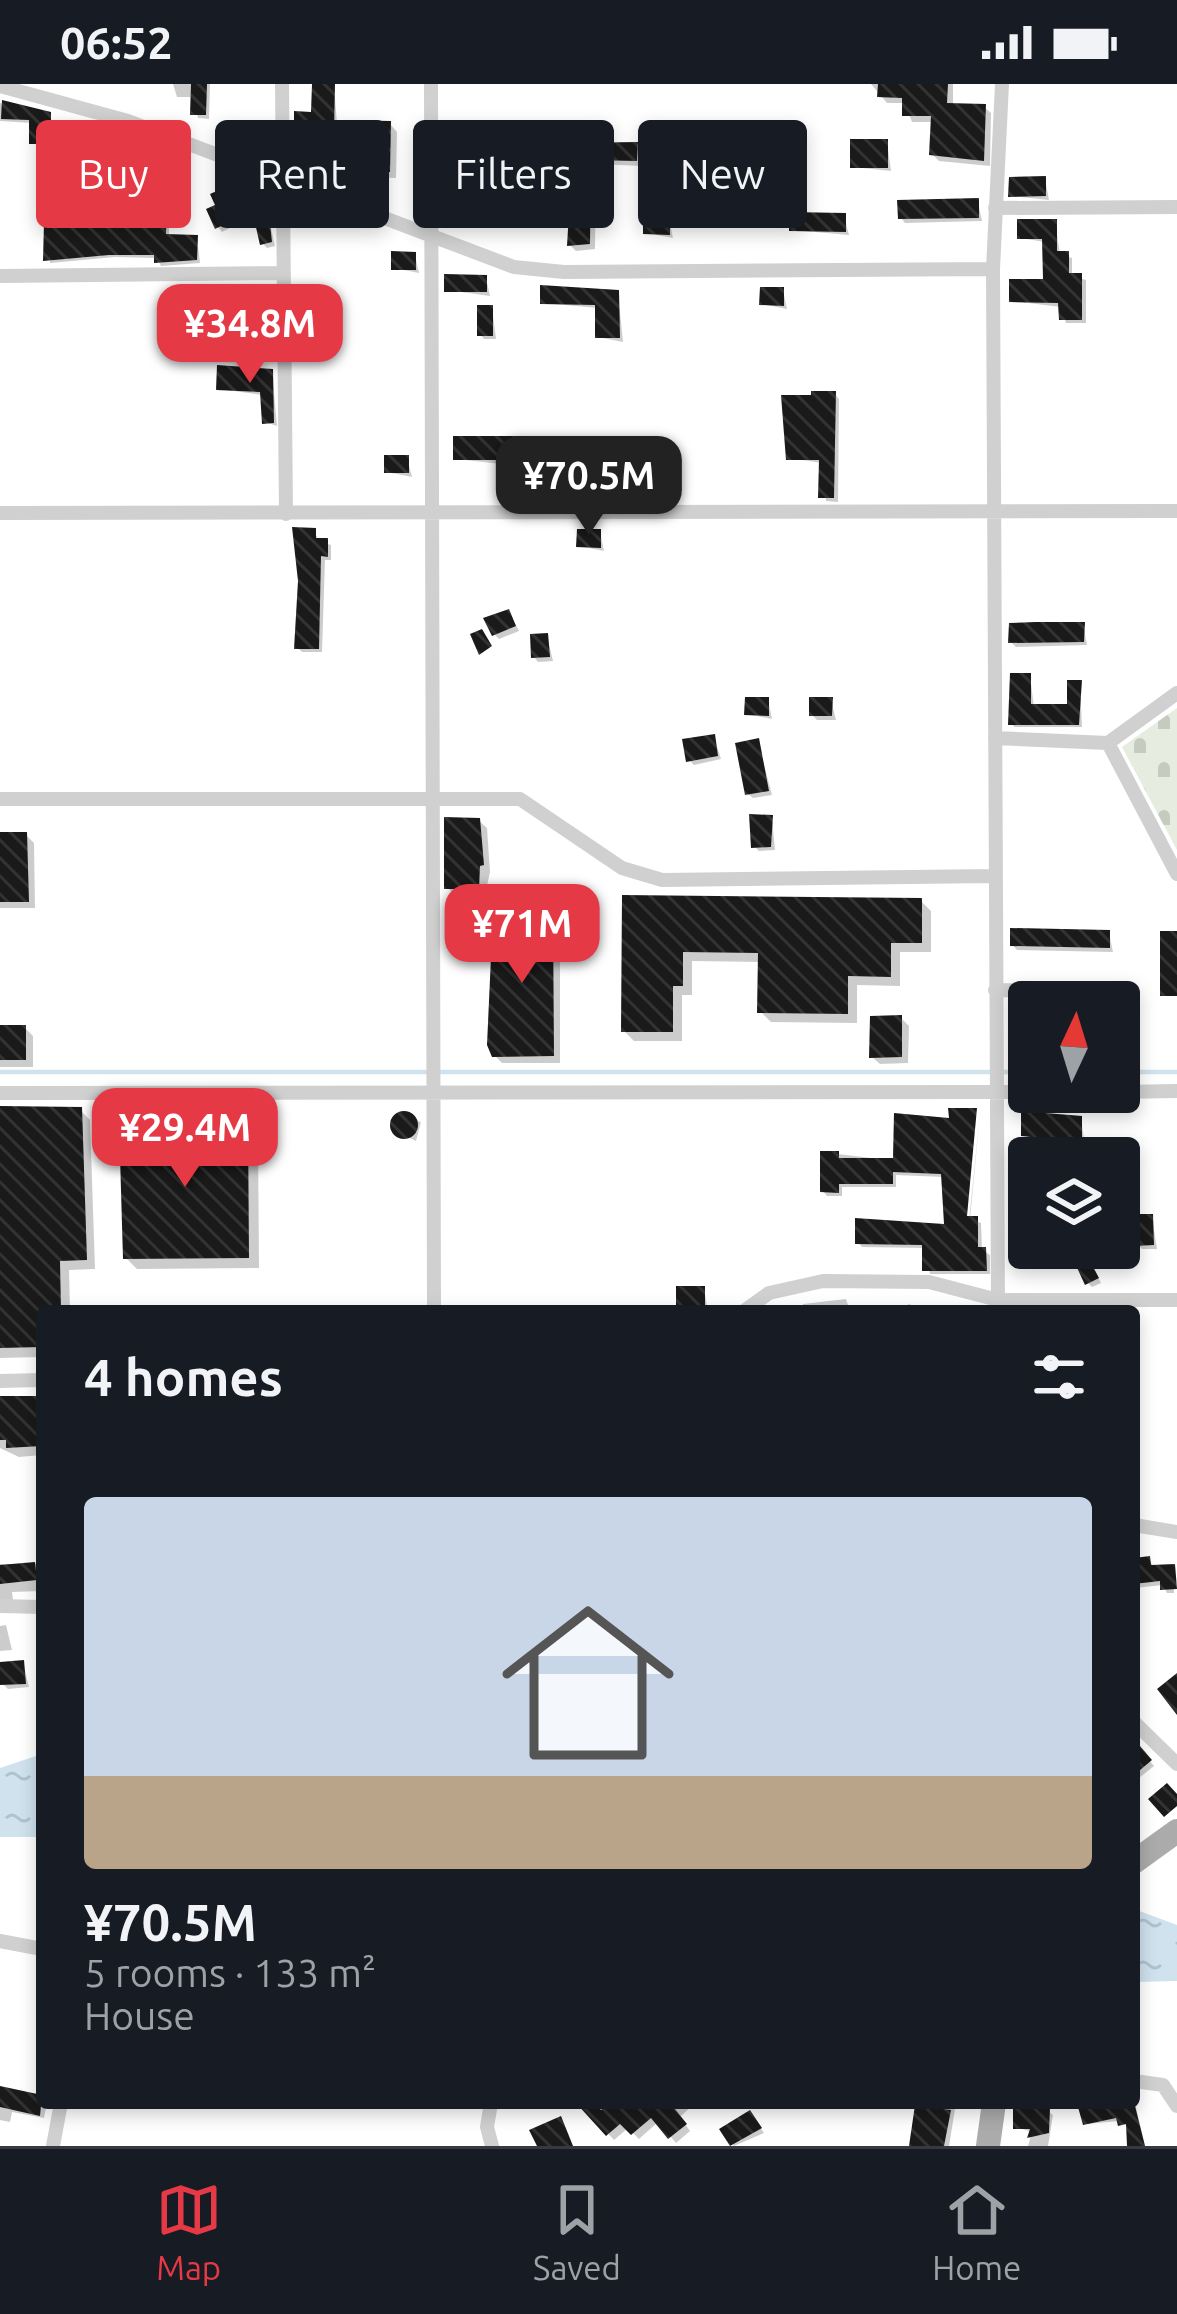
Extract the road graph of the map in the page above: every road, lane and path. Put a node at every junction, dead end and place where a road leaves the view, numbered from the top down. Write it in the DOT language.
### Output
graph roads {
  1 [pos="282,84"];
  2 [pos="431,84"];
  3 [pos="1002,84"];
  4 [pos="0,86"];
  5 [pos="282,120"];
  6 [pos="215,153"];
  7 [pos="1177,207"];
  8 [pos="995,208"];
  9 [pos="389,220"];
  10 [pos="283,228"];
  11 [pos="430,236"];
  12 [pos="992,269"];
  13 [pos="284,273"];
  14 [pos="0,276"];
  15 [pos="993,512"];
  16 [pos="1177,512"];
  17 [pos="0,513"];
  18 [pos="431,513"];
  19 [pos="286,514"];
  20 [pos="1177,693"];
  21 [pos="995,738"];
  22 [pos="1108,743"];
  23 [pos="436,795"];
  24 [pos="0,799"];
  25 [pos="1177,874"];
  26 [pos="994,876"];
  27 [pos="995,990"];
  28 [pos="1008,990"];
  29 [pos="434,1088"];
  30 [pos="1177,1091"];
  31 [pos="1140,1092"];
  32 [pos="997,1093"];
  33 [pos="1008,1093"];
  34 [pos="0,1094"];
  35 [pos="1177,1300"];
  36 [pos="434,1305"];
  37 [pos="752,1305"];
  38 [pos="998,1305"];
  39 [pos="36,1380"];
  40 [pos="0,1381"];
  41 [pos="1140,1526"];
  42 [pos="1177,1532"];
  43 [pos="0,1606"];
  44 [pos="36,1606"];
  45 [pos="1140,1728"];
  46 [pos="1177,1764"];
  47 [pos="1177,1831"];
  48 [pos="1140,1858"];
  49 [pos="0,1941"];
  50 [pos="36,1948"];
  51 [pos="1140,2082"];
  52 [pos="1177,2106"];
  53 [pos="60,2109"];
  54 [pos="490,2109"];
  55 [pos="993,2109"];
  56 [pos="53,2146"];
  57 [pos="492,2146"];
  58 [pos="988,2146"];
  1 -- 5 [label="street"];
  2 -- 11 [label="street"];
  3 -- 8 [label="street"];
  4 -- 6 [label="street"];
  7 -- 8 [label="street"];
  8 -- 12 [label="street"];
  9 -- 11 [label="street"];
  10 -- 13 [label="street"];
  11 -- 12 [label="street"];
  11 -- 18 [label="street"];
  12 -- 15 [label="street"];
  13 -- 14 [label="street"];
  13 -- 19 [label="street"];
  15 -- 16 [label="street"];
  15 -- 18 [label="street"];
  15 -- 21 [label="street"];
  17 -- 19 [label="street"];
  18 -- 19 [label="street"];
  18 -- 23 [label="street"];
  20 -- 22 [label="street"];
  21 -- 22 [label="street"];
  21 -- 26 [label="street"];
  22 -- 25 [label="street"];
  23 -- 24 [label="street"];
  23 -- 26 [label="street"];
  23 -- 29 [label="street"];
  26 -- 27 [label="street"];
  27 -- 28 [label="street"];
  27 -- 32 [label="street"];
  29 -- 32 [label="street"];
  29 -- 34 [label="street"];
  29 -- 36 [label="street"];
  30 -- 31 [label="street"];
  32 -- 33 [label="street"];
  32 -- 38 [label="street"];
  35 -- 38 [label="street"];
  37 -- 38 [label="street"];
  39 -- 40 [label="street"];
  41 -- 42 [label="street"];
  43 -- 44 [label="street"];
  45 -- 46 [label="street"];
  47 -- 48 [label="main road"];
  49 -- 50 [label="street"];
  51 -- 52 [label="street"];
  53 -- 56 [label="street"];
  54 -- 57 [label="street"];
  55 -- 58 [label="main road"];
}
